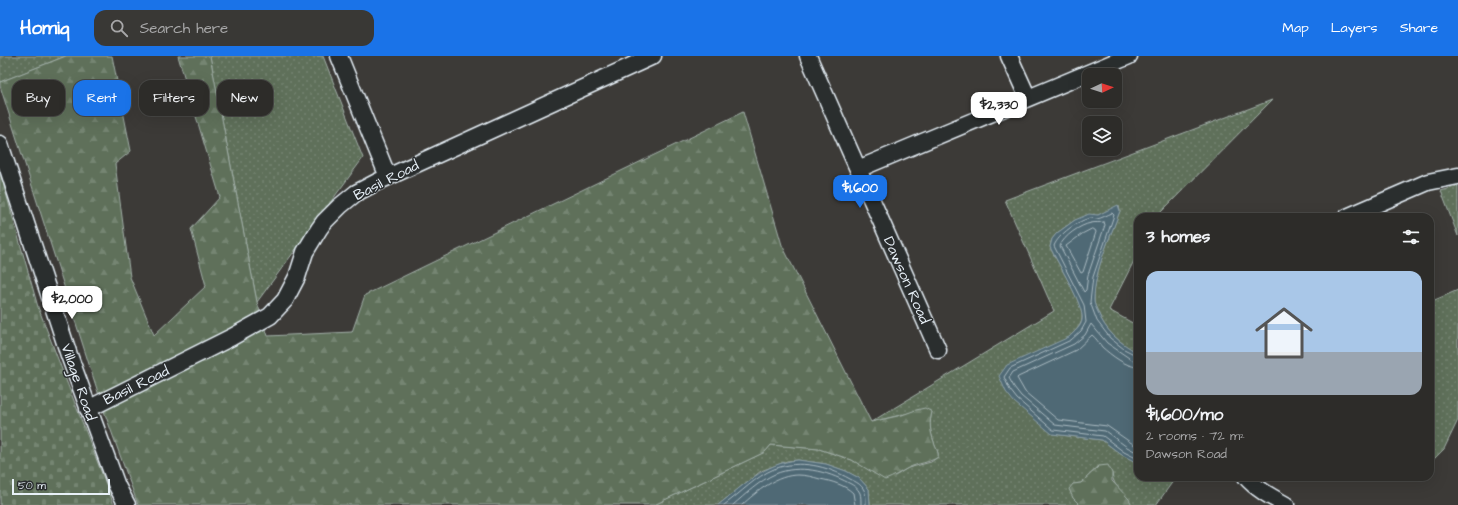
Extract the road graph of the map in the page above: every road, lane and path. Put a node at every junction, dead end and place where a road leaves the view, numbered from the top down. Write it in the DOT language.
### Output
graph roads {
  1 [pos="339,56"];
  2 [pos="652,56"];
  3 [pos="808,56"];
  4 [pos="1009,56"];
  5 [pos="1129,56"];
  6 [pos="1028,98"];
  7 [pos="0,144"];
  8 [pos="858,170"];
  9 [pos="1458,176"];
  10 [pos="388,177"];
  11 [pos="1355,213"];
  12 [pos="938,350"];
  13 [pos="88,409"];
  14 [pos="1249,481"];
  15 [pos="127,505"];
  16 [pos="1286,505"];
  1 -- 10 [label="street"];
  2 -- 10 [label="street, Basil Road"];
  3 -- 8 [label="street, Dawson Road"];
  4 -- 6 [label="street"];
  5 -- 6 [label="street"];
  6 -- 8 [label="street"];
  7 -- 13 [label="street, Village Road"];
  8 -- 12 [label="street, Dawson Road"];
  9 -- 11 [label="street"];
  10 -- 13 [label="street, Basil Road"];
  13 -- 15 [label="street, Village Road"];
  14 -- 16 [label="street"];
}
